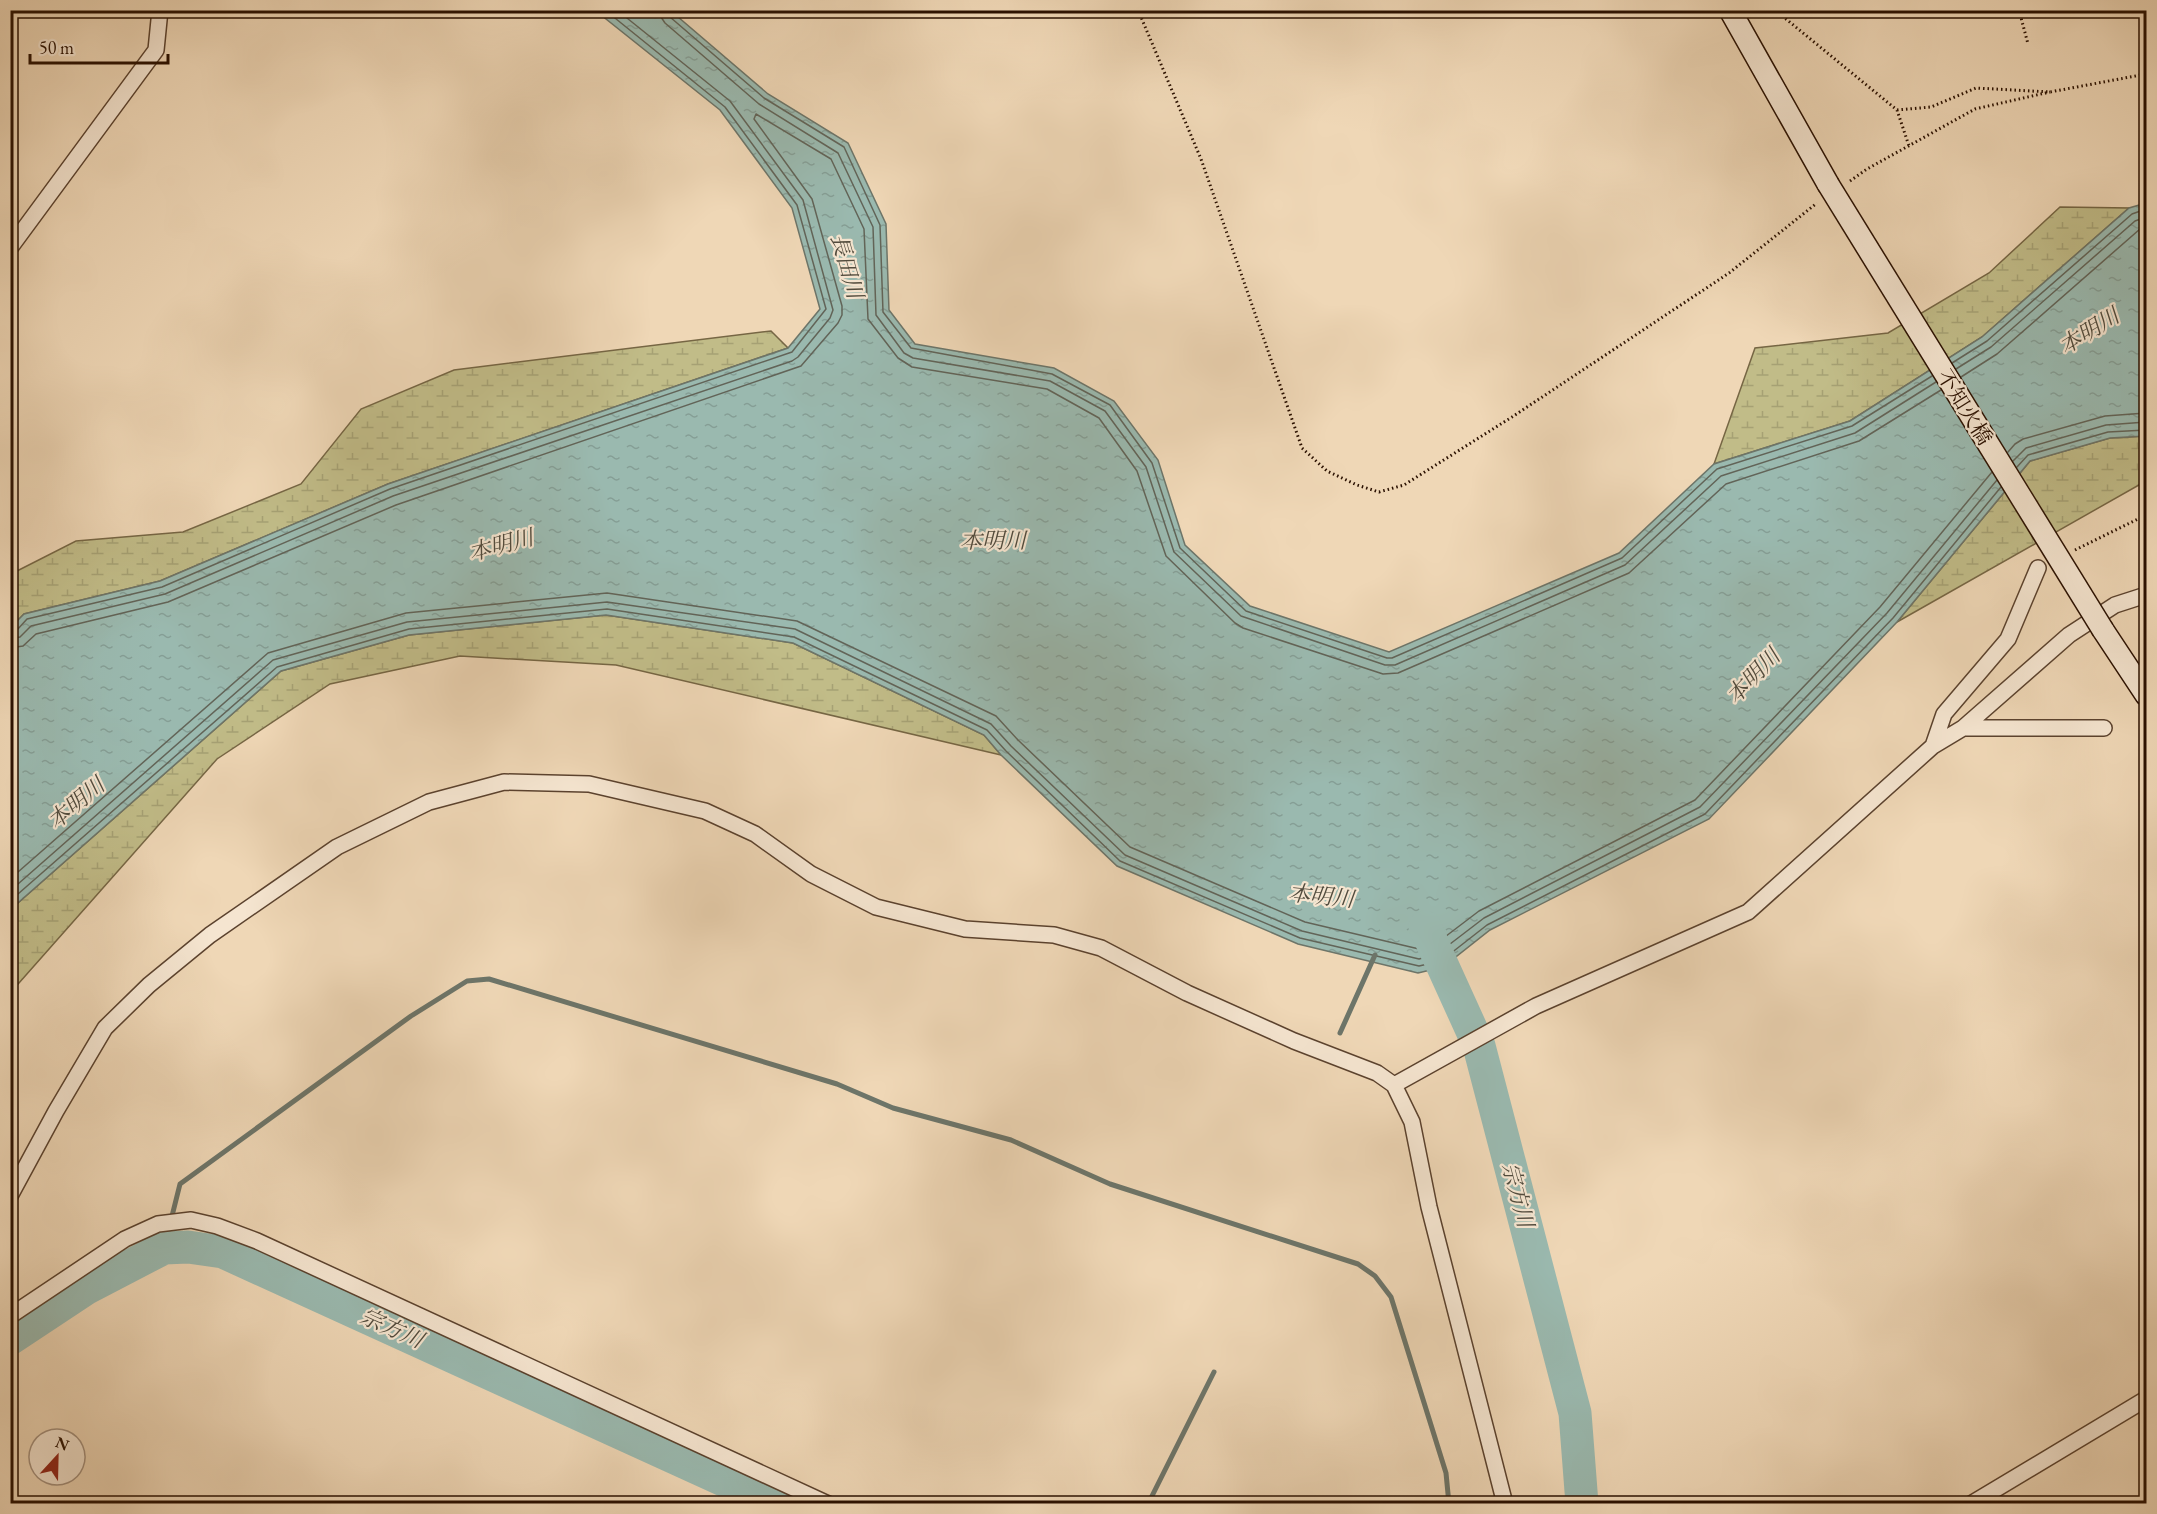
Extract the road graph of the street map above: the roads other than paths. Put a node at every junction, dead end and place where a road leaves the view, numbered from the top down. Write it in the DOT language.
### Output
graph roads {
  1 [pos="160,10"];
  2 [pos="1730,10"];
  3 [pos="10,248"];
  4 [pos="2038,568"];
  5 [pos="2146,594"];
  6 [pos="2146,695"];
  7 [pos="1963,728"];
  8 [pos="2104,728"];
  9 [pos="1933,746"];
  10 [pos="1394,1085"];
  11 [pos="10,1196"];
  12 [pos="10,1316"];
  13 [pos="2146,1399"];
  14 [pos="828,1503"];
  15 [pos="1505,1503"];
  16 [pos="1971,1503"];
  1 -- 3 [label="street"];
  2 -- 6 [label="main road, 不知火橋, bridge"];
  4 -- 9 [label="street"];
  5 -- 7 [label="street"];
  7 -- 8 [label="street"];
  7 -- 9 [label="street"];
  9 -- 10 [label="street"];
  10 -- 11 [label="street"];
  10 -- 15 [label="street"];
  12 -- 14 [label="street"];
  13 -- 16 [label="street"];
}
